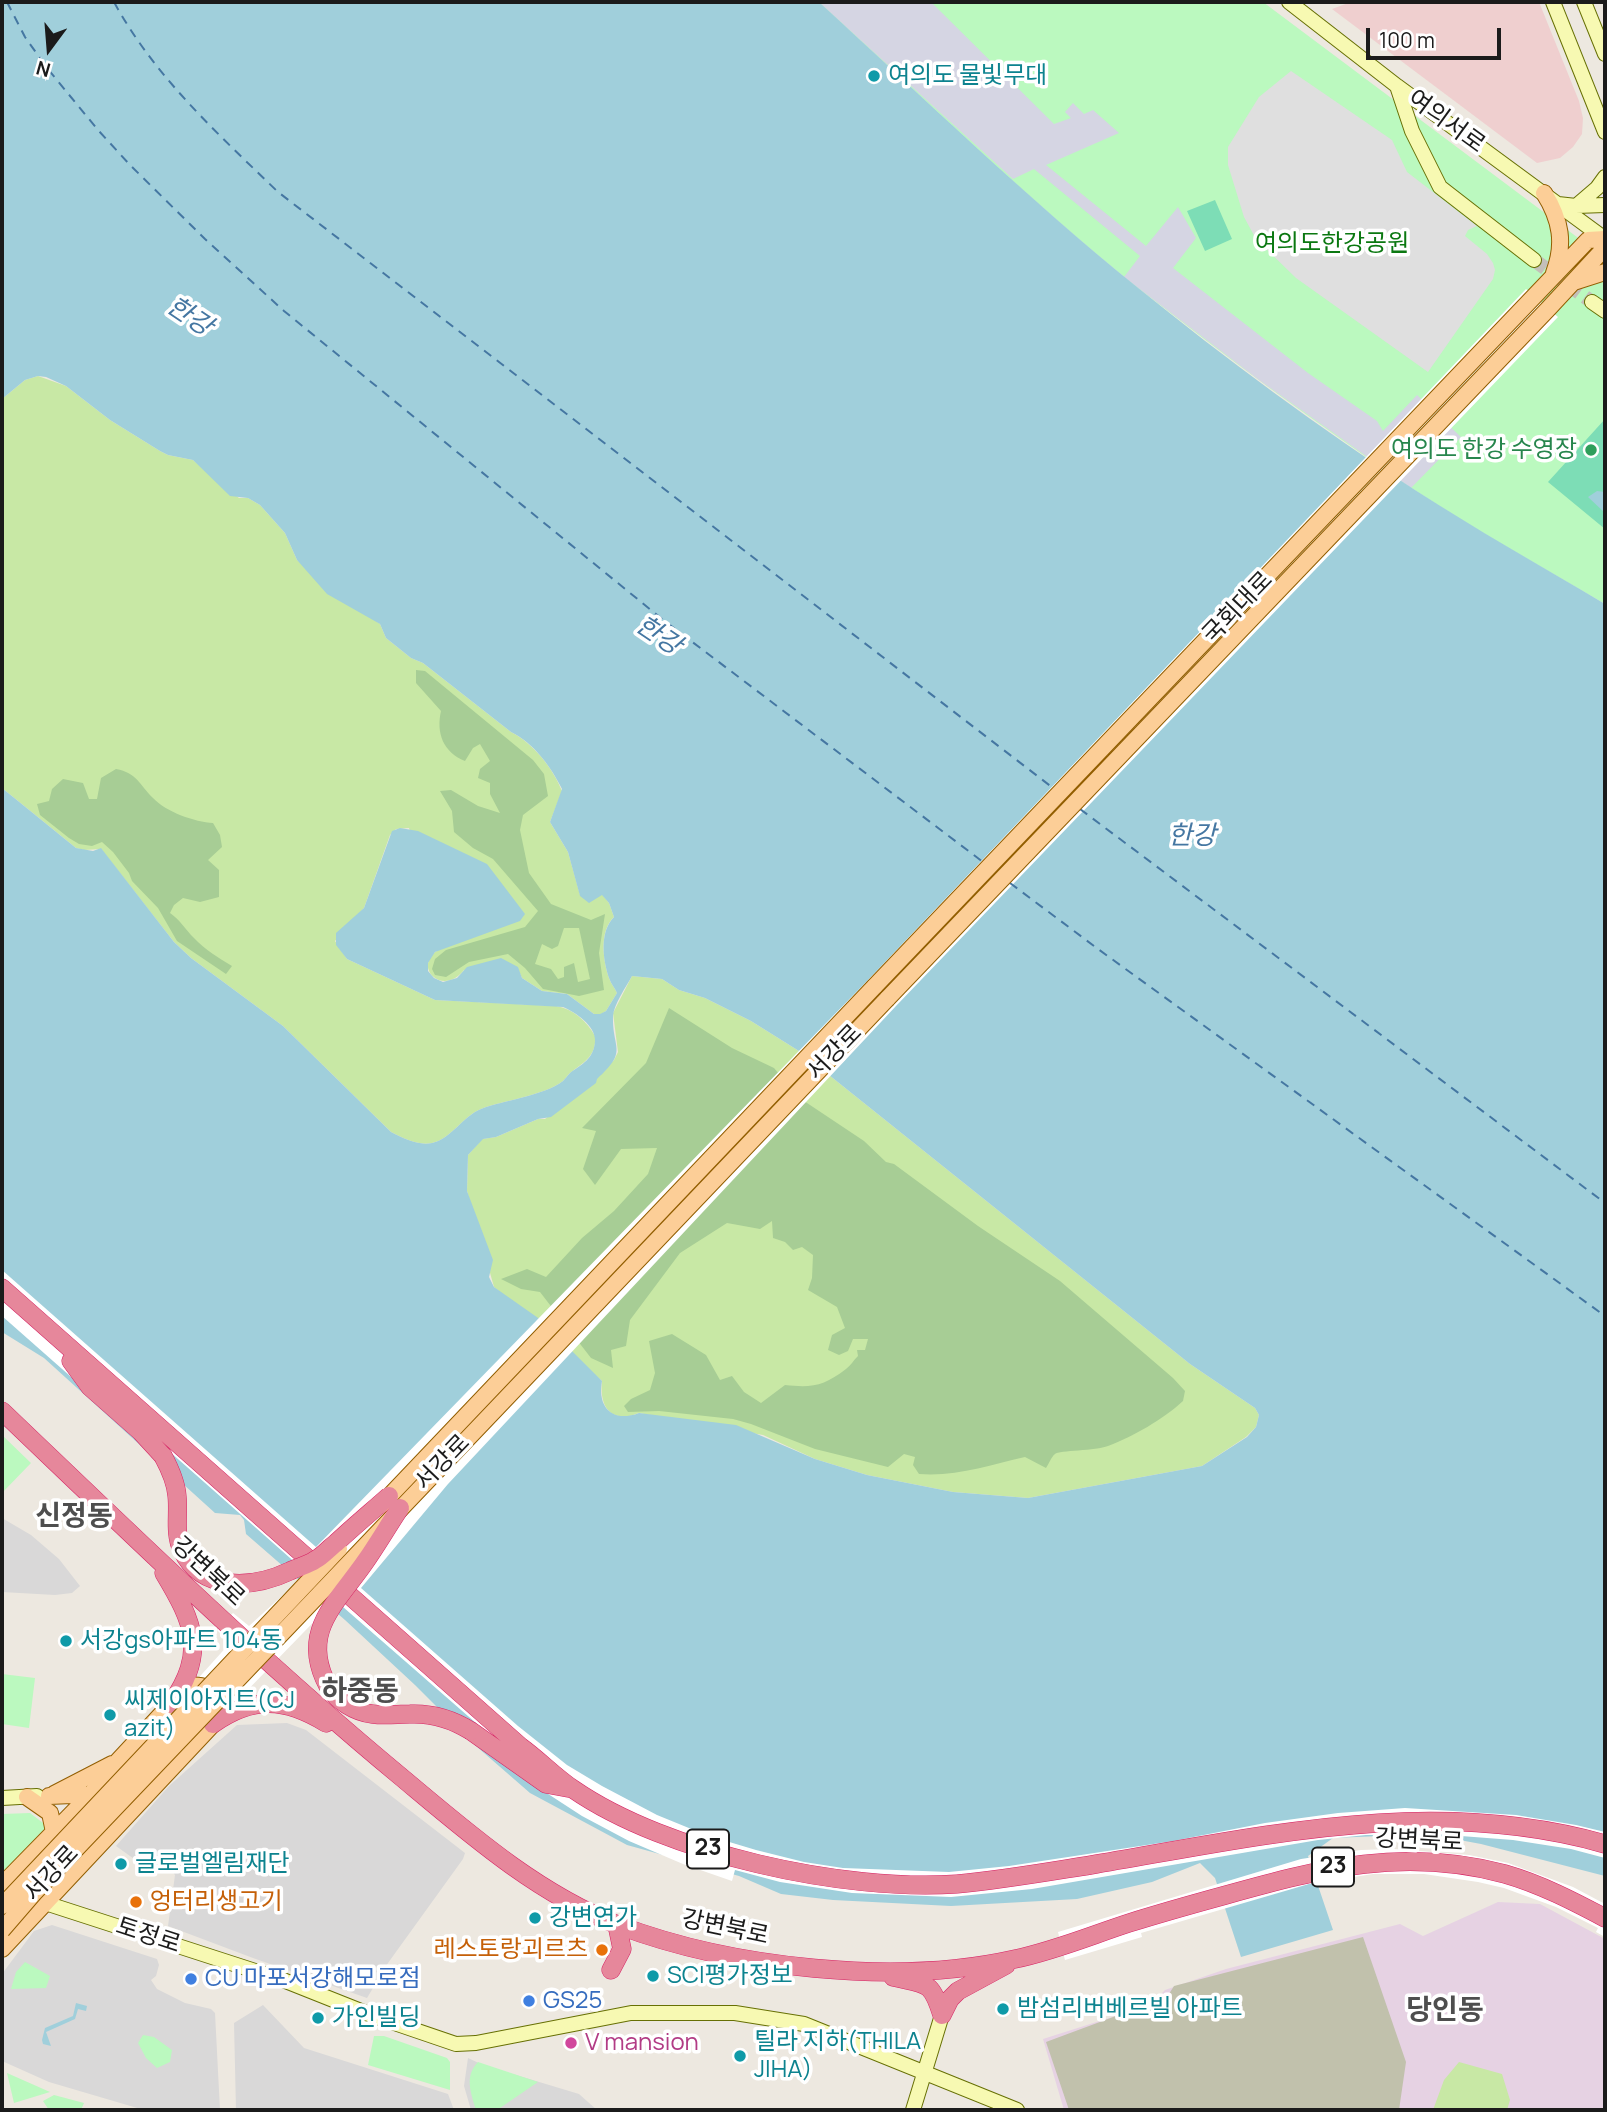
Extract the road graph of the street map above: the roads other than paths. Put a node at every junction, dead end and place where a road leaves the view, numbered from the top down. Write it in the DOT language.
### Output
graph roads {
  1 [pos="1289,2"];
  2 [pos="1553,2"];
  3 [pos="1584,2"];
  4 [pos="1605,54"];
  5 [pos="1397,86"];
  6 [pos="1605,132"];
  7 [pos="1605,177"];
  8 [pos="1544,193"];
  9 [pos="1557,204"];
  10 [pos="1605,205"];
  11 [pos="1576,206"];
  12 [pos="1605,239"];
  13 [pos="1534,260"];
  14 [pos="1605,272"];
  15 [pos="1553,278"];
  16 [pos="1572,283"];
  17 [pos="1592,302"];
  18 [pos="1605,311"];
  19 [pos="874,987"];
  20 [pos="887,999"];
  21 [pos="2,1288"];
  22 [pos="51,1333"];
  23 [pos="2,1411"];
  24 [pos="394,1502"];
  25 [pos="153,1555"];
  26 [pos="183,1687"];
  27 [pos="171,1704"];
  28 [pos="213,1724"];
  29 [pos="355,1740"];
  30 [pos="117,1762"];
  31 [pos="163,1776"];
  32 [pos="573,1789"];
  33 [pos="91,1794"];
  34 [pos="49,1796"];
  35 [pos="27,1797"];
  36 [pos="2,1798"];
  37 [pos="54,1832"];
  38 [pos="1605,1844"];
  39 [pos="2,1887"];
  40 [pos="44,1903"];
  41 [pos="2,1906"];
  42 [pos="1605,1918"];
  43 [pos="617,1925"];
  44 [pos="2,1930"];
  45 [pos="2,1949"];
  46 [pos="1016,1959"];
  47 [pos="611,1970"];
  48 [pos="862,1970"];
  49 [pos="942,2015"];
  50 [pos="924,2073"];
  51 [pos="913,2110"];
  52 [pos="1017,2110"];
  1 -- 5 [label="main road, 여의서로"];
  2 -- 6 [label="main road"];
  3 -- 4 [label="main road"];
  5 -- 8 [label="main road, 여의서로"];
  5 -- 13 [label="main road"];
  7 -- 11 [label="main road"];
  8 -- 9 [label="main road, 여의서로"];
  8 -- 15 [label="main road"];
  9 -- 11 [label="main road"];
  9 -- 12 [label="main road, 여의서로"];
  10 -- 11 [label="main road"];
  12 -- 15 [label="main road, 국회대로"];
  12 -- 16 [label="main road, 국회대로"];
  14 -- 16 [label="main road"];
  15 -- 19 [label="main road, 국회대로"];
  16 -- 20 [label="main road, 국회대로"];
  17 -- 18 [label="main road"];
  19 -- 24 [label="main road, 서강로, bridge"];
  20 -- 24 [label="main road, 서강로, bridge"];
  21 -- 22 [label="highway, 강변북로 / 23"];
  22 -- 24 [label="highway, bridge"];
  22 -- 32 [label="highway, 강변북로 / 23, bridge"];
  23 -- 25 [label="highway, 강변북로 / 23"];
  24 -- 32 [label="highway, bridge"];
  24 -- 41 [label="main road, 서강로, bridge"];
  24 -- 44 [label="main road, 서강로, bridge"];
  25 -- 26 [label="highway"];
  25 -- 29 [label="highway, 강변북로 / 23"];
  26 -- 27 [label="highway"];
  26 -- 28 [label="main road"];
  27 -- 30 [label="main road"];
  28 -- 29 [label="highway"];
  28 -- 31 [label="main road"];
  29 -- 43 [label="highway, 강변북로 / 23"];
  30 -- 33 [label="main road"];
  30 -- 34 [label="main road"];
  31 -- 33 [label="main road"];
  31 -- 40 [label="main road"];
  32 -- 38 [label="highway, 강변북로 / 23"];
  33 -- 34 [label="main road"];
  33 -- 37 [label="main road"];
  34 -- 35 [label="main road"];
  35 -- 36 [label="main road"];
  35 -- 37 [label="main road"];
  37 -- 39 [label="main road"];
  39 -- 40 [label="main road, 토정로"];
  40 -- 45 [label="main road"];
  40 -- 50 [label="main road, 토정로"];
  42 -- 46 [label="highway, 강변북로 / 23"];
  43 -- 47 [label="highway"];
  43 -- 48 [label="highway, 강변북로 / 23"];
  46 -- 48 [label="highway, 강변북로 / 23"];
  46 -- 49 [label="highway"];
  48 -- 49 [label="highway"];
  49 -- 50 [label="main road"];
  50 -- 51 [label="main road"];
  50 -- 52 [label="main road, 토정로"];
}
